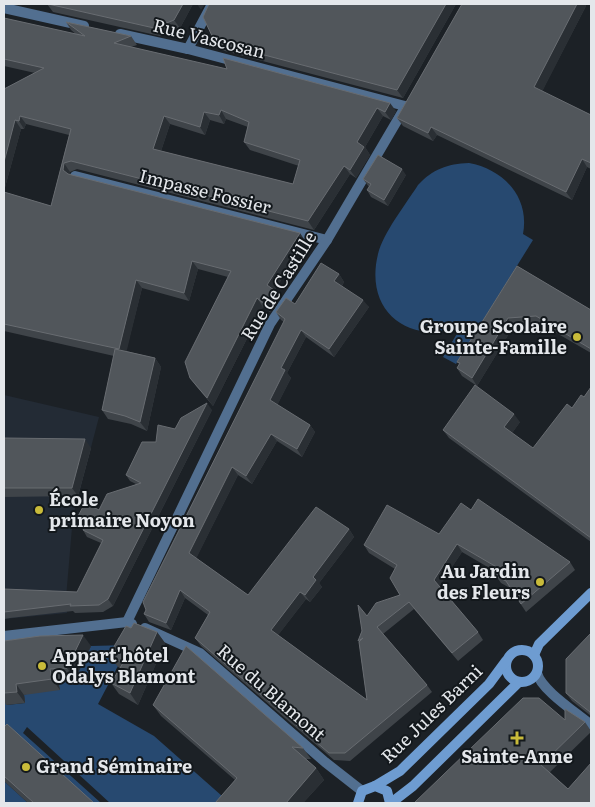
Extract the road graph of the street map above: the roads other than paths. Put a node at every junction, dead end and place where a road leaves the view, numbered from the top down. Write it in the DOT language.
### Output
graph roads {
  1 [pos="212,4"];
  2 [pos="4,8"];
  3 [pos="90,27"];
  4 [pos="110,32"];
  5 [pos="188,50"];
  6 [pos="408,101"];
  7 [pos="75,176"];
  8 [pos="327,240"];
  9 [pos="591,593"];
  10 [pos="127,622"];
  11 [pos="4,636"];
  12 [pos="534,654"];
  13 [pos="506,661"];
  14 [pos="537,674"];
  15 [pos="519,682"];
  16 [pos="591,724"];
  17 [pos="375,786"];
  18 [pos="359,799"];
  19 [pos="391,803"];
  1 -- 5 [label="street"];
  2 -- 3 [label="street"];
  4 -- 5 [label="street, Rue Vascosan"];
  5 -- 6 [label="street, Rue Vascosan"];
  6 -- 8 [label="street, Rue de Castille"];
  7 -- 8 [label="street, Impasse Fossier"];
  8 -- 10 [label="street, Rue de Castille"];
  9 -- 12 [label="main road"];
  10 -- 11 [label="street, Rue du Blamont"];
  10 -- 18 [label="street, Rue du Blamont"];
  12 -- 13 [label="main road"];
  12 -- 14 [label="main road"];
  13 -- 15 [label="main road"];
  13 -- 17 [label="main road, Rue Jules Barni"];
  14 -- 15 [label="main road"];
  14 -- 16 [label="street"];
  15 -- 19 [label="main road"];
  17 -- 18 [label="main road, Rue Jules Barni"];
  17 -- 19 [label="main road"];
}
